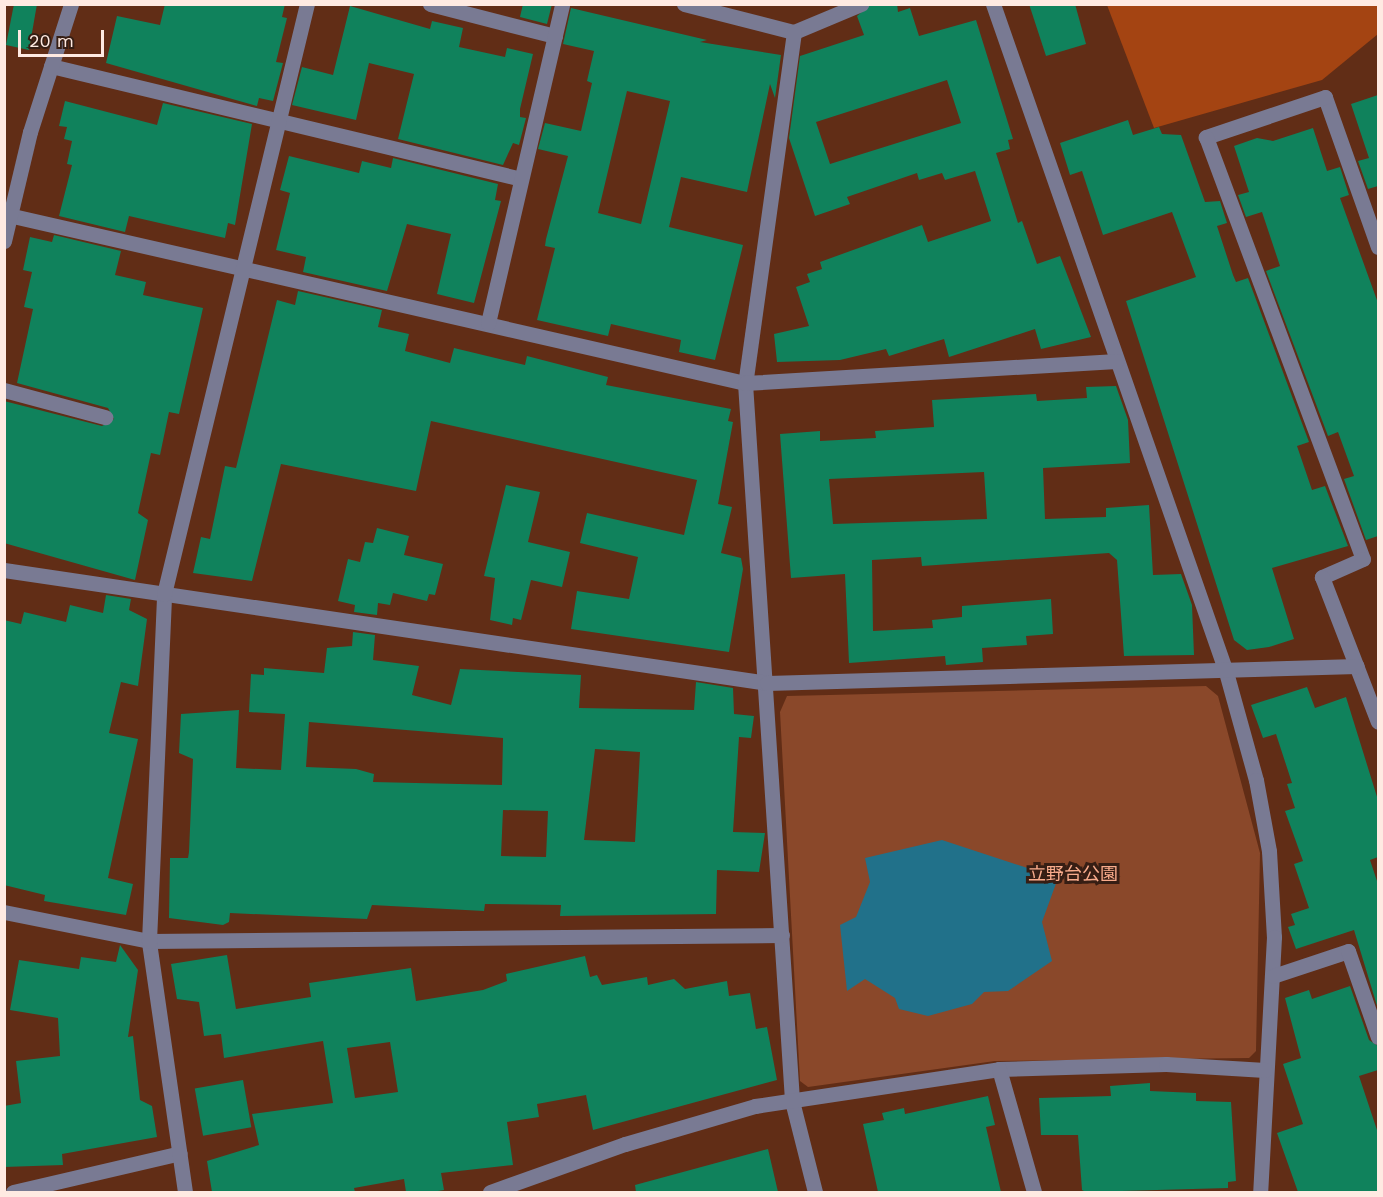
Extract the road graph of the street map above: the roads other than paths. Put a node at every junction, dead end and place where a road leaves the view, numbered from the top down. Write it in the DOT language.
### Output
graph roads {
  1 [pos="71,4"];
  2 [pos="307,4"];
  3 [pos="430,4"];
  4 [pos="562,4"];
  5 [pos="684,4"];
  6 [pos="861,4"];
  7 [pos="993,4"];
  8 [pos="794,32"];
  9 [pos="555,36"];
  10 [pos="51,66"];
  11 [pos="279,118"];
  12 [pos="521,179"];
  13 [pos="7,214"];
  14 [pos="4,242"];
  15 [pos="1378,247"];
  16 [pos="240,267"];
  17 [pos="488,323"];
  18 [pos="1116,361"];
  19 [pos="745,383"];
  20 [pos="4,390"];
  21 [pos="105,417"];
  22 [pos="4,570"];
  23 [pos="164,594"];
  24 [pos="1357,666"];
  25 [pos="1226,672"];
  26 [pos="767,683"];
  27 [pos="1378,722"];
  28 [pos="4,912"];
  29 [pos="782,935"];
  30 [pos="148,941"];
  31 [pos="1273,976"];
  32 [pos="1378,1037"];
  33 [pos="999,1069"];
  34 [pos="1265,1070"];
  35 [pos="792,1101"];
  36 [pos="180,1153"];
  37 [pos="12,1192"];
  38 [pos="185,1192"];
  39 [pos="490,1192"];
  40 [pos="815,1192"];
  41 [pos="1034,1192"];
  42 [pos="1260,1192"];
  1 -- 10 [label="street"];
  2 -- 11 [label="street"];
  3 -- 9 [label="street"];
  4 -- 9 [label="street"];
  5 -- 8 [label="street"];
  6 -- 8 [label="street"];
  7 -- 18 [label="street"];
  8 -- 19 [label="street"];
  9 -- 12 [label="street"];
  10 -- 11 [label="street"];
  10 -- 13 [label="street"];
  11 -- 12 [label="street"];
  11 -- 16 [label="street"];
  12 -- 17 [label="street"];
  13 -- 14 [label="street"];
  13 -- 16 [label="street"];
  15 -- 24 [label="street"];
  16 -- 17 [label="street"];
  16 -- 23 [label="street"];
  17 -- 19 [label="street"];
  18 -- 19 [label="street"];
  18 -- 25 [label="street"];
  19 -- 26 [label="street"];
  20 -- 21 [label="street"];
  22 -- 23 [label="street"];
  23 -- 26 [label="street"];
  23 -- 30 [label="street"];
  24 -- 25 [label="street"];
  24 -- 27 [label="street"];
  25 -- 26 [label="street"];
  25 -- 31 [label="street"];
  26 -- 29 [label="street"];
  28 -- 30 [label="street"];
  29 -- 30 [label="street"];
  29 -- 35 [label="street"];
  30 -- 36 [label="street"];
  31 -- 32 [label="street"];
  31 -- 34 [label="street"];
  33 -- 34 [label="street"];
  33 -- 35 [label="street"];
  33 -- 41 [label="street"];
  34 -- 42 [label="street"];
  35 -- 39 [label="street"];
  35 -- 40 [label="street"];
  36 -- 37 [label="street"];
  36 -- 38 [label="street"];
}
